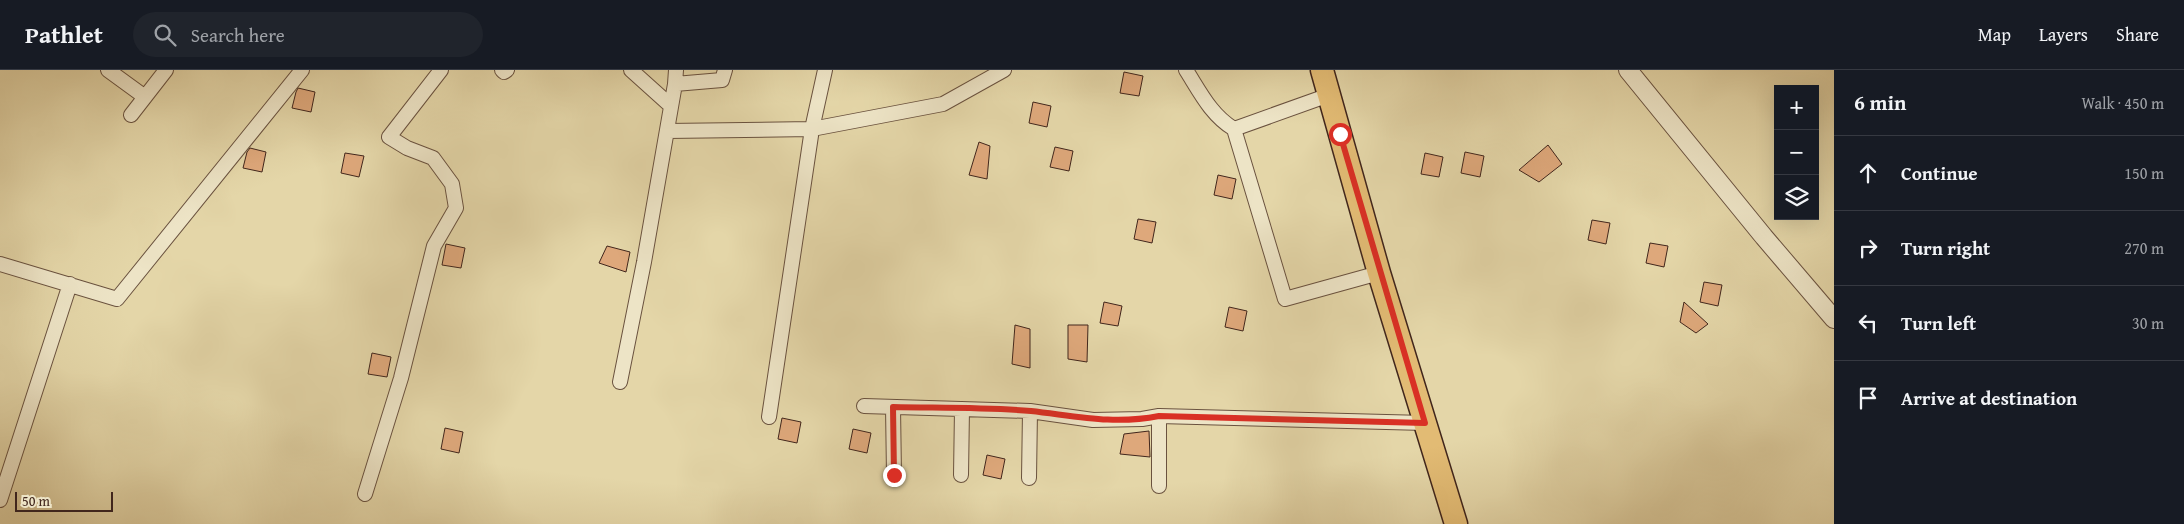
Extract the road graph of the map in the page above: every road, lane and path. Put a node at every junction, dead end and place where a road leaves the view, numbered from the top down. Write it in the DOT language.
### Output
graph roads {
  1 [pos="108,70"];
  2 [pos="166,70"];
  3 [pos="302,70"];
  4 [pos="440,70"];
  5 [pos="502,70"];
  6 [pos="507,70"];
  7 [pos="631,70"];
  8 [pos="725,70"];
  9 [pos="825,70"];
  10 [pos="1004,70"];
  11 [pos="1186,70"];
  12 [pos="1322,70"];
  13 [pos="1628,70"];
  14 [pos="675,77"];
  15 [pos="1329,95"];
  16 [pos="145,97"];
  17 [pos="671,106"];
  18 [pos="131,115"];
  19 [pos="812,129"];
  20 [pos="1234,129"];
  21 [pos="667,131"];
  22 [pos="0,264"];
  23 [pos="1379,273"];
  24 [pos="70,284"];
  25 [pos="1834,319"];
  26 [pos="620,382"];
  27 [pos="864,406"];
  28 [pos="893,407"];
  29 [pos="962,409"];
  30 [pos="1030,411"];
  31 [pos="1159,416"];
  32 [pos="768,417"];
  33 [pos="1425,423"];
  34 [pos="894,475"];
  35 [pos="961,475"];
  36 [pos="1029,478"];
  37 [pos="1159,486"];
  38 [pos="365,494"];
  39 [pos="0,500"];
  40 [pos="1456,524"];
  1 -- 16 [label="street"];
  2 -- 16 [label="street"];
  3 -- 24 [label="street"];
  4 -- 38 [label="street"];
  5 -- 6 [label="street"];
  7 -- 17 [label="street"];
  8 -- 14 [label="street"];
  9 -- 19 [label="street"];
  10 -- 19 [label="street"];
  11 -- 20 [label="street"];
  12 -- 15 [label="main road"];
  13 -- 25 [label="street"];
  14 -- 17 [label="street"];
  15 -- 20 [label="street"];
  15 -- 23 [label="main road"];
  16 -- 18 [label="street"];
  17 -- 21 [label="street"];
  19 -- 21 [label="street"];
  19 -- 32 [label="street"];
  20 -- 23 [label="street"];
  21 -- 26 [label="street"];
  22 -- 24 [label="street"];
  23 -- 33 [label="main road"];
  24 -- 39 [label="street"];
  27 -- 28 [label="street"];
  28 -- 29 [label="street"];
  28 -- 34 [label="street"];
  29 -- 30 [label="street"];
  29 -- 35 [label="street"];
  30 -- 31 [label="street"];
  30 -- 36 [label="street"];
  31 -- 33 [label="street"];
  31 -- 37 [label="street"];
  33 -- 40 [label="main road"];
}
